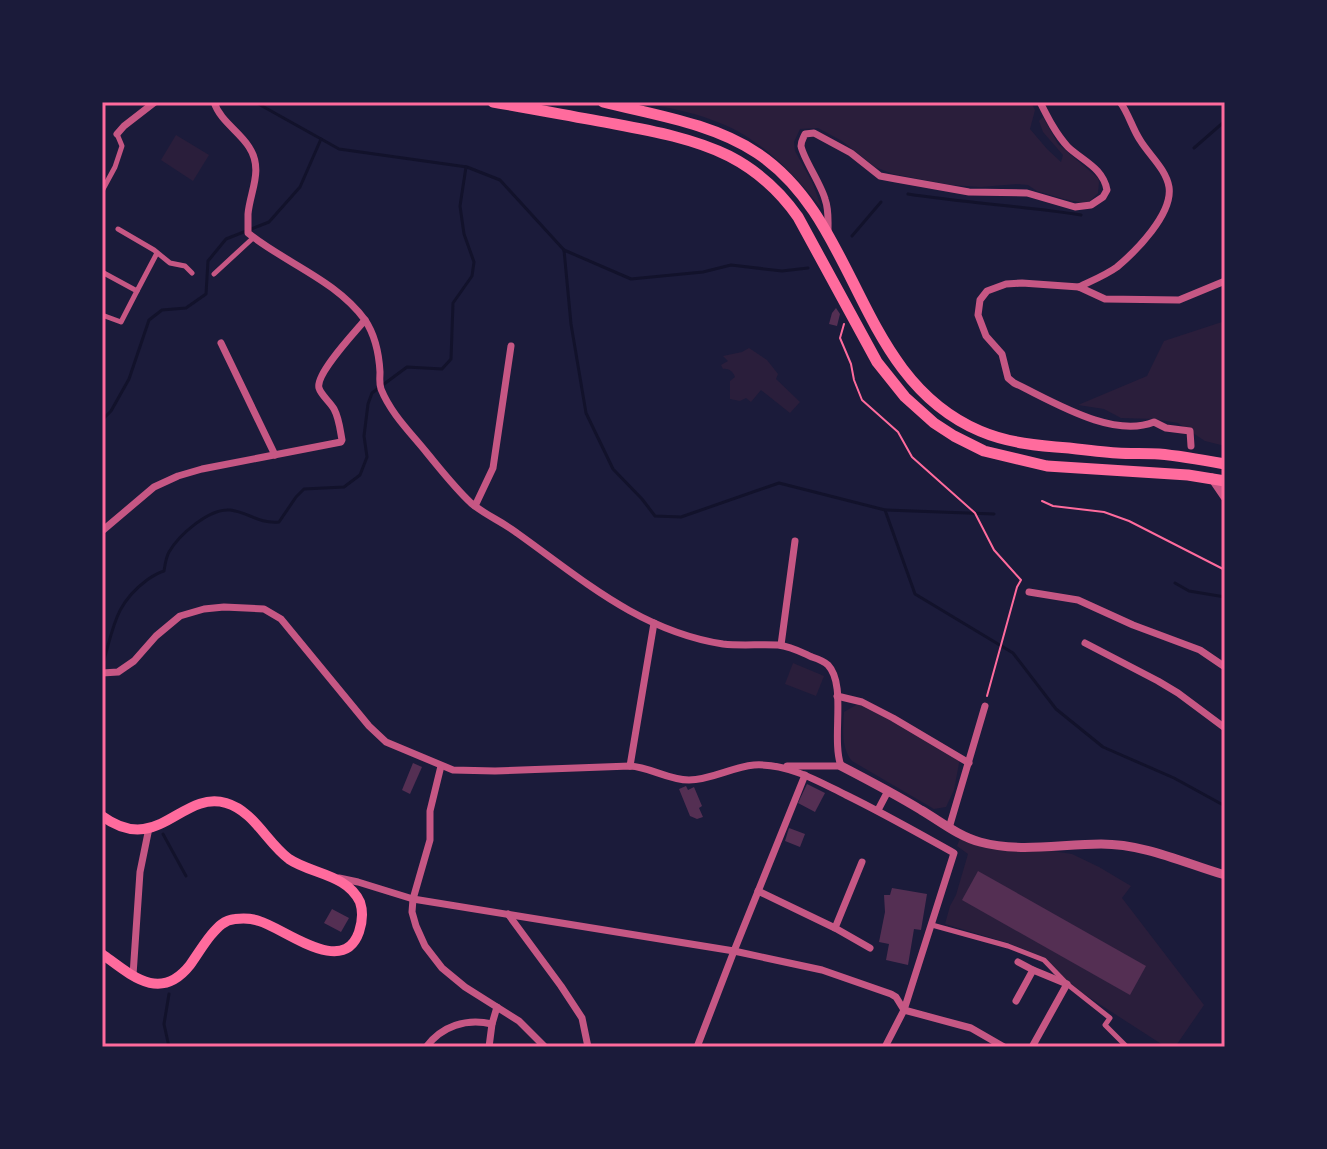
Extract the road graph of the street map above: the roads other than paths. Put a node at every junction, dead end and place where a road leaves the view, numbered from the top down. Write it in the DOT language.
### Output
graph roads {
  1 [pos="155,102"];
  2 [pos="214,102"];
  3 [pos="493,102"];
  4 [pos="603,102"];
  5 [pos="1040,102"];
  6 [pos="1120,102"];
  7 [pos="117,134"];
  8 [pos="102,191"];
  9 [pos="118,229"];
  10 [pos="828,236"];
  11 [pos="253,238"];
  12 [pos="157,252"];
  13 [pos="102,272"];
  14 [pos="192,273"];
  15 [pos="214,274"];
  16 [pos="1225,281"];
  17 [pos="1079,287"];
  18 [pos="137,291"];
  19 [pos="102,315"];
  20 [pos="365,320"];
  21 [pos="221,343"];
  22 [pos="511,346"];
  23 [pos="1191,446"];
  24 [pos="275,455"];
  25 [pos="1225,464"];
  26 [pos="1219,480"];
  27 [pos="1225,497"];
  28 [pos="475,506"];
  29 [pos="102,531"];
  30 [pos="795,541"];
  31 [pos="1029,592"];
  32 [pos="654,623"];
  33 [pos="1085,643"];
  34 [pos="781,645"];
  35 [pos="1225,667"];
  36 [pos="102,673"];
  37 [pos="837,696"];
  38 [pos="985,706"];
  39 [pos="1225,728"];
  40 [pos="969,763"];
  41 [pos="441,766"];
  42 [pos="630,766"];
  43 [pos="773,766"];
  44 [pos="841,766"];
  45 [pos="805,775"];
  46 [pos="888,791"];
  47 [pos="878,810"];
  48 [pos="102,816"];
  49 [pos="149,828"];
  50 [pos="949,828"];
  51 [pos="862,862"];
  52 [pos="1225,875"];
  53 [pos="333,877"];
  54 [pos="758,891"];
  55 [pos="413,899"];
  56 [pos="508,914"];
  57 [pos="932,925"];
  58 [pos="835,928"];
  59 [pos="870,948"];
  60 [pos="734,951"];
  61 [pos="102,954"];
  62 [pos="1018,962"];
  63 [pos="1033,970"];
  64 [pos="133,975"];
  65 [pos="1067,984"];
  66 [pos="1016,1001"];
  67 [pos="497,1007"];
  68 [pos="904,1010"];
  69 [pos="492,1024"];
  70 [pos="426,1047"];
  71 [pos="489,1047"];
  72 [pos="545,1047"];
  73 [pos="588,1047"];
  74 [pos="697,1047"];
  75 [pos="885,1047"];
  76 [pos="1004,1047"];
  77 [pos="1032,1047"];
  78 [pos="1127,1047"];
  1 -- 7 [label="street"];
  2 -- 11 [label="street"];
  3 -- 26 [label="highway"];
  4 -- 10 [label="highway"];
  5 -- 10 [label="street"];
  6 -- 17 [label="street"];
  7 -- 8 [label="street"];
  9 -- 12 [label="street"];
  10 -- 25 [label="highway"];
  11 -- 15 [label="street"];
  11 -- 20 [label="street"];
  12 -- 14 [label="street"];
  12 -- 18 [label="street"];
  13 -- 18 [label="street"];
  16 -- 17 [label="street"];
  17 -- 23 [label="street"];
  18 -- 19 [label="street"];
  20 -- 24 [label="street"];
  20 -- 28 [label="street"];
  21 -- 24 [label="street"];
  22 -- 28 [label="street"];
  24 -- 29 [label="street"];
  26 -- 27 [label="street"];
  28 -- 32 [label="street"];
  30 -- 34 [label="street"];
  31 -- 35 [label="street"];
  32 -- 34 [label="street"];
  32 -- 42 [label="street"];
  33 -- 39 [label="street"];
  34 -- 37 [label="street"];
  36 -- 41 [label="street"];
  37 -- 40 [label="street"];
  37 -- 44 [label="street"];
  38 -- 40 [label="street"];
  40 -- 50 [label="street"];
  41 -- 42 [label="street"];
  41 -- 55 [label="street"];
  42 -- 43 [label="street"];
  43 -- 44 [label="street"];
  43 -- 45 [label="street"];
  44 -- 46 [label="street"];
  45 -- 47 [label="street"];
  45 -- 54 [label="street"];
  46 -- 47 [label="street"];
  46 -- 50 [label="street"];
  47 -- 57 [label="street"];
  48 -- 49 [label="main road"];
  49 -- 53 [label="main road"];
  49 -- 64 [label="street"];
  50 -- 52 [label="street"];
  51 -- 58 [label="street"];
  53 -- 55 [label="street"];
  53 -- 64 [label="main road"];
  54 -- 58 [label="street"];
  54 -- 60 [label="street"];
  55 -- 56 [label="street"];
  55 -- 67 [label="street"];
  56 -- 60 [label="street"];
  56 -- 73 [label="street"];
  57 -- 65 [label="street"];
  57 -- 68 [label="street"];
  58 -- 59 [label="street"];
  60 -- 68 [label="street"];
  60 -- 74 [label="street"];
  61 -- 64 [label="main road"];
  62 -- 63 [label="street"];
  63 -- 65 [label="street"];
  63 -- 66 [label="street"];
  65 -- 77 [label="street"];
  65 -- 78 [label="street"];
  67 -- 69 [label="street"];
  67 -- 72 [label="street"];
  68 -- 75 [label="street"];
  68 -- 76 [label="street"];
  69 -- 70 [label="street"];
  69 -- 71 [label="street"];
}
